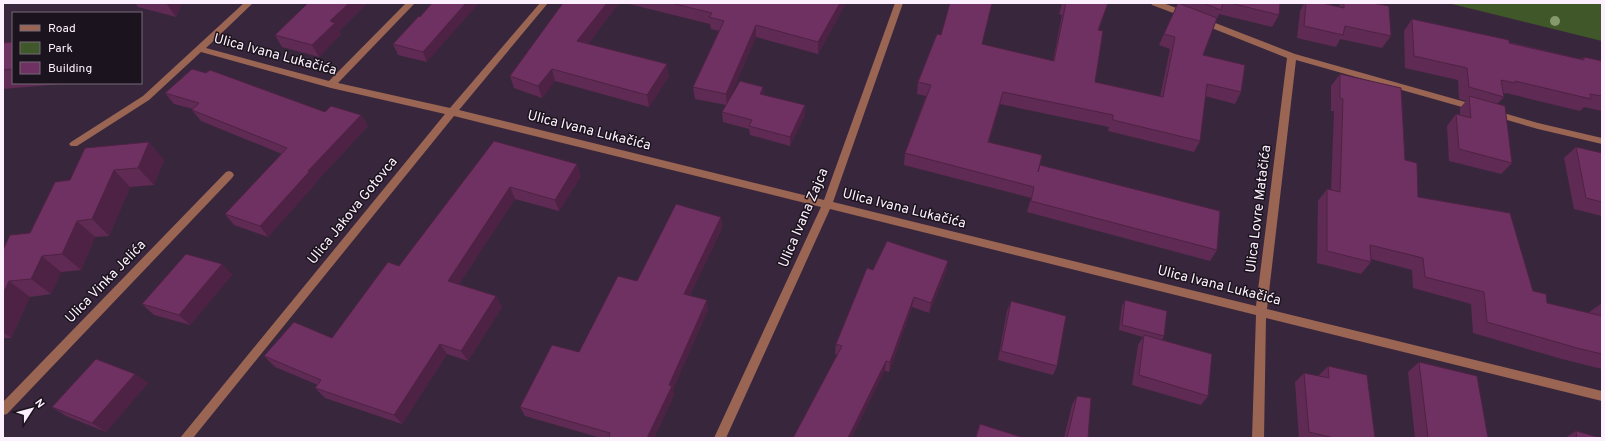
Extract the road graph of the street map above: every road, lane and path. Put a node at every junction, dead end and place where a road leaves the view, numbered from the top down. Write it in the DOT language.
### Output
graph roads {
  1 [pos="249,3"];
  2 [pos="411,3"];
  3 [pos="544,3"];
  4 [pos="899,3"];
  5 [pos="1155,3"];
  6 [pos="199,49"];
  7 [pos="1292,56"];
  8 [pos="331,85"];
  9 [pos="452,112"];
  10 [pos="1602,141"];
  11 [pos="74,144"];
  12 [pos="229,175"];
  13 [pos="827,204"];
  14 [pos="1261,311"];
  15 [pos="1602,396"];
  16 [pos="3,410"];
  17 [pos="186,438"];
  18 [pos="720,438"];
  19 [pos="1258,438"];
  1 -- 6 [label="street"];
  2 -- 8 [label="street"];
  3 -- 9 [label="street, Ulica Jakova Gotovca"];
  4 -- 13 [label="street, Ulica Ivana Zajca"];
  5 -- 7 [label="street"];
  6 -- 8 [label="street, Ulica Ivana Lukačića"];
  6 -- 11 [label="street"];
  7 -- 10 [label="street"];
  7 -- 14 [label="street, Ulica Lovre Matačića"];
  8 -- 9 [label="street, Ulica Ivana Lukačića"];
  9 -- 13 [label="street, Ulica Ivana Lukačića"];
  9 -- 17 [label="street, Ulica Jakova Gotovca"];
  12 -- 16 [label="street, Ulica Vinka Jelića"];
  13 -- 14 [label="street, Ulica Ivana Lukačića"];
  13 -- 18 [label="street, Ulica Ivana Zajca"];
  14 -- 15 [label="street, Ulica Ivana Lukačića"];
  14 -- 19 [label="street, Ulica Lovre Matačića"];
}
